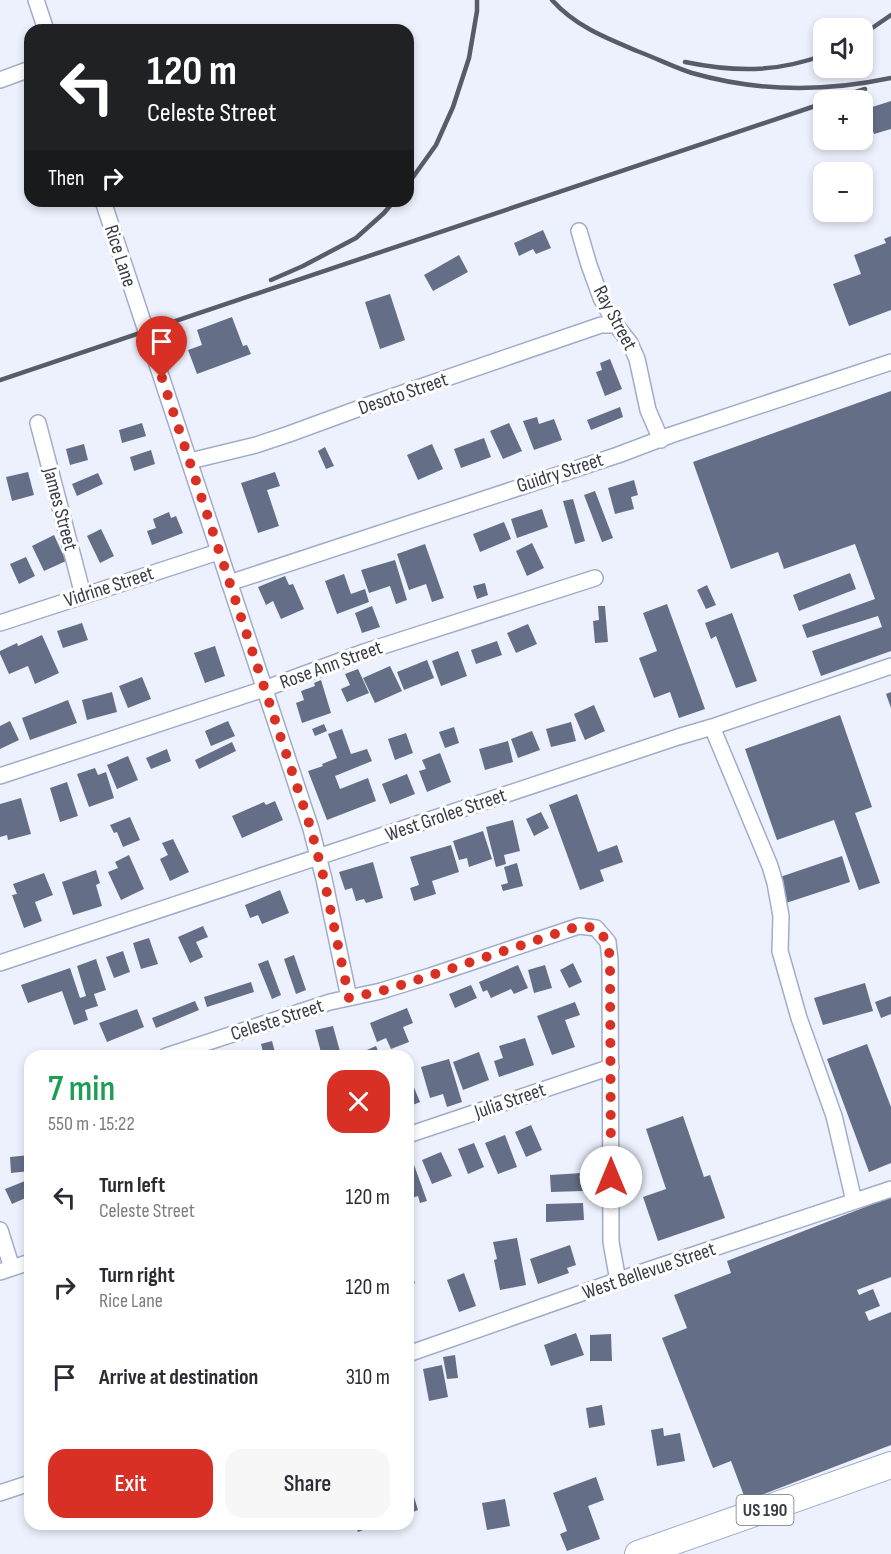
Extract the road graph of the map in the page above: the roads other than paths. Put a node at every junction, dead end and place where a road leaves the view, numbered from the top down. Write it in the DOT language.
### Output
graph roads {
  1 [pos="36,0"];
  2 [pos="44,24"];
  3 [pos="24,71"];
  4 [pos="0,80"];
  5 [pos="105,207"];
  6 [pos="579,231"];
  7 [pos="616,325"];
  8 [pos="891,362"];
  9 [pos="38,423"];
  10 [pos="661,440"];
  11 [pos="190,461"];
  12 [pos="218,552"];
  13 [pos="595,578"];
  14 [pos="229,583"];
  15 [pos="83,595"];
  16 [pos="0,623"];
  17 [pos="891,666"];
  18 [pos="264,689"];
  19 [pos="712,727"];
  20 [pos="0,777"];
  21 [pos="318,858"];
  22 [pos="0,963"];
  23 [pos="349,998"];
  24 [pos="184,1050"];
  25 [pos="611,1067"];
  26 [pos="414,1134"];
  27 [pos="891,1189"];
  28 [pos="854,1201"];
  29 [pos="0,1230"];
  30 [pos="24,1264"];
  31 [pos="6,1270"];
  32 [pos="618,1281"];
  33 [pos="414,1352"];
  34 [pos="891,1466"];
  35 [pos="24,1485"];
  36 [pos="0,1493"];
  37 [pos="638,1554"];
  1 -- 2 [label="street"];
  3 -- 4 [label="street"];
  5 -- 11 [label="street, Rice Lane"];
  6 -- 7 [label="street, Ray Street"];
  7 -- 10 [label="street, Ray Street"];
  7 -- 11 [label="street, Desoto Street"];
  8 -- 10 [label="street, Guidry Street"];
  9 -- 15 [label="street, James Street"];
  10 -- 14 [label="street, Guidry Street"];
  11 -- 12 [label="street, Rice Lane"];
  12 -- 14 [label="street, Rice Lane"];
  12 -- 15 [label="street, Vidrine Street"];
  13 -- 18 [label="street, Rose Ann Street"];
  14 -- 18 [label="street, Rice Lane"];
  15 -- 16 [label="street, Vidrine Street"];
  17 -- 19 [label="street, West Grolee Street"];
  18 -- 20 [label="street, Rose Ann Street"];
  18 -- 21 [label="street, Rice Lane"];
  19 -- 21 [label="street, West Grolee Street"];
  19 -- 28 [label="street"];
  21 -- 22 [label="street, West Grolee Street"];
  21 -- 23 [label="street, Rice Lane"];
  23 -- 24 [label="street, Celeste Street"];
  23 -- 25 [label="street, Celeste Street"];
  25 -- 26 [label="street, Julia Street"];
  25 -- 32 [label="street"];
  27 -- 28 [label="street, West Bellevue Street"];
  28 -- 32 [label="street, West Bellevue Street"];
  29 -- 31 [label="street"];
  30 -- 31 [label="street"];
  32 -- 33 [label="street, West Bellevue Street"];
  34 -- 37 [label="highway, US 190"];
  35 -- 36 [label="street"];
}
